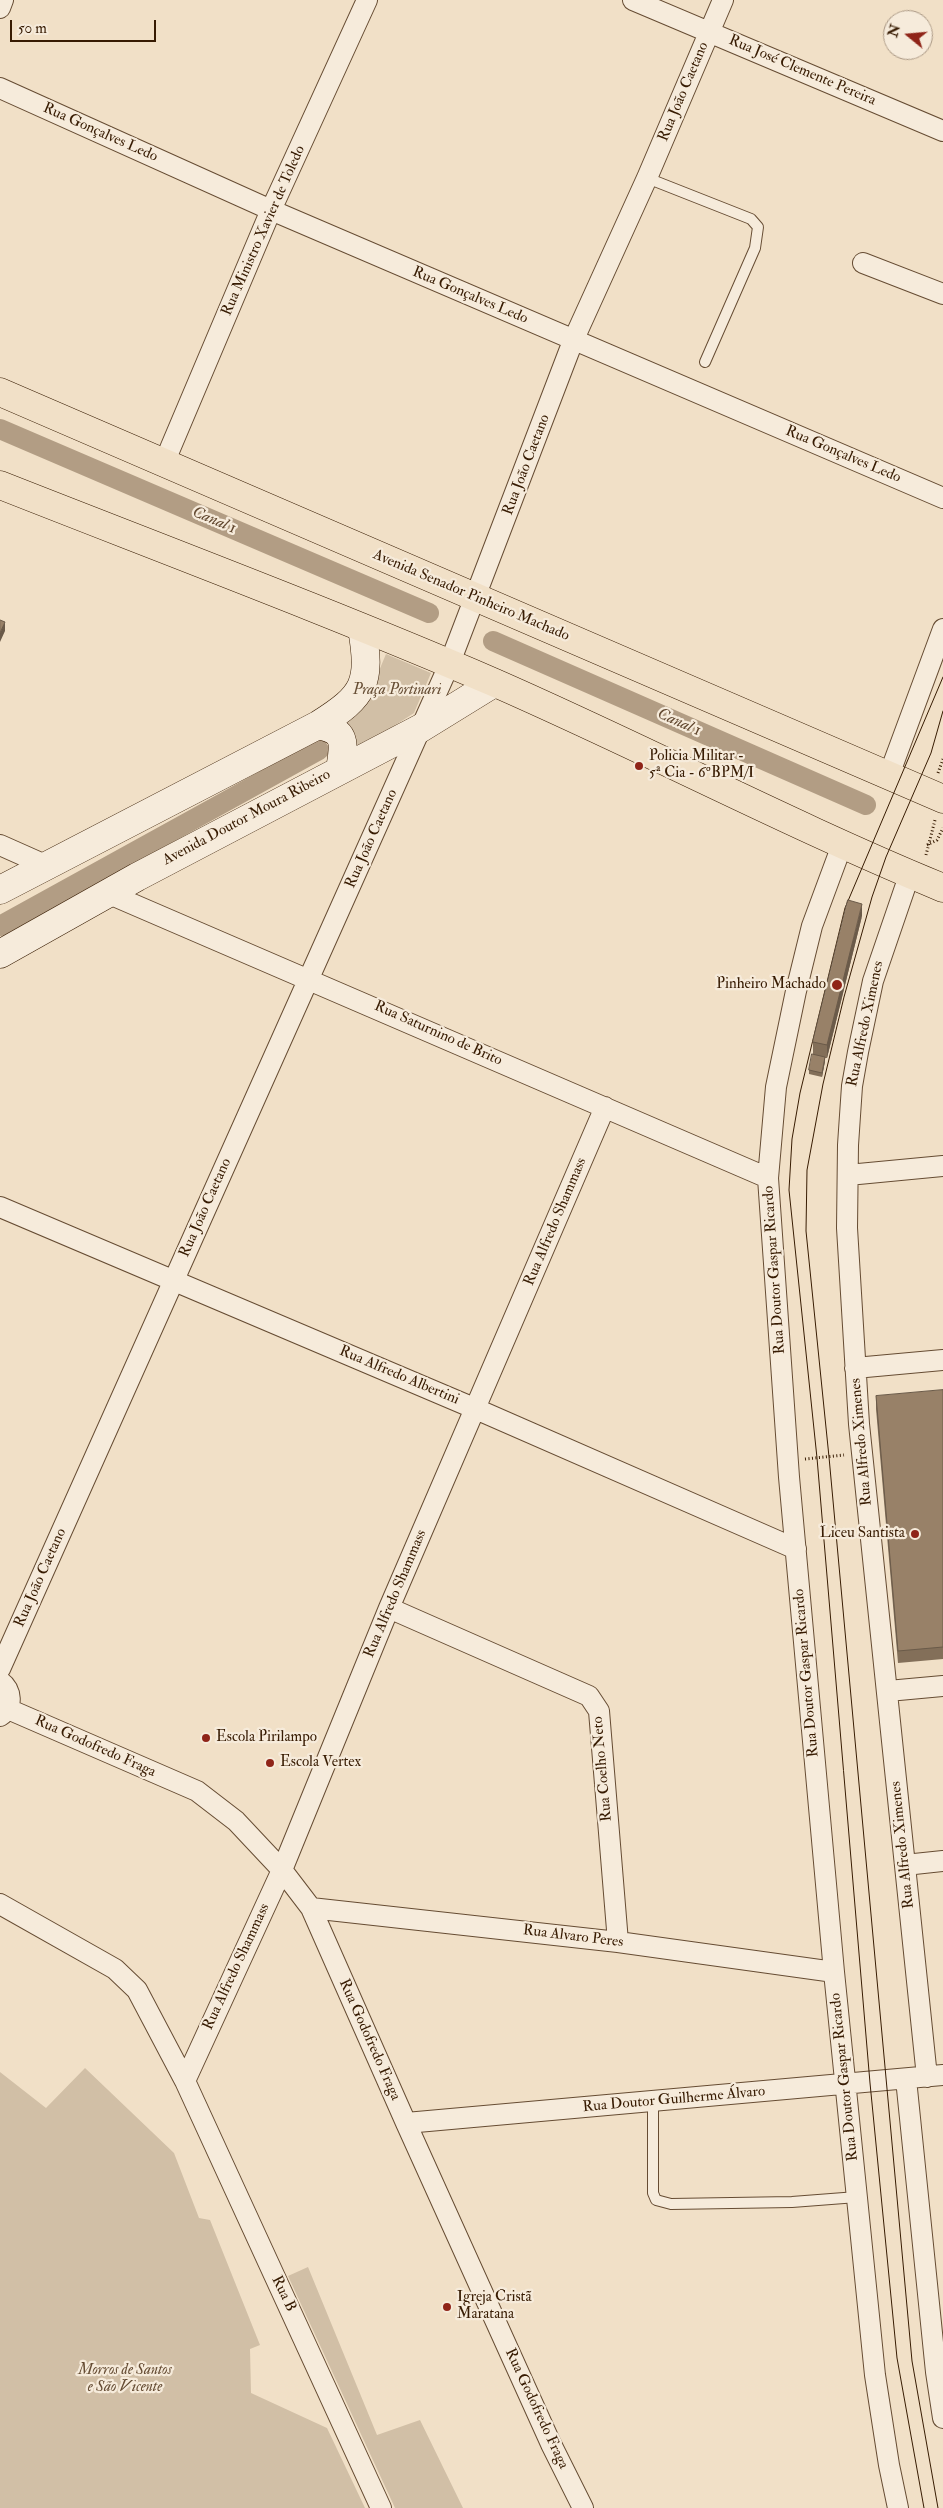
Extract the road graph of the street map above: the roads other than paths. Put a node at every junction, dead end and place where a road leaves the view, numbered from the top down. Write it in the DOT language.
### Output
graph roads {
  1 [pos="3,0"];
  2 [pos="368,0"];
  3 [pos="633,0"];
  4 [pos="723,0"];
  5 [pos="0,8"];
  6 [pos="710,32"];
  7 [pos="0,88"];
  8 [pos="943,131"];
  9 [pos="647,178"];
  10 [pos="271,210"];
  11 [pos="863,263"];
  12 [pos="943,294"];
  13 [pos="573,341"];
  14 [pos="705,362"];
  15 [pos="0,392"];
  16 [pos="164,463"];
  17 [pos="0,485"];
  18 [pos="943,498"];
  19 [pos="474,603"];
  20 [pos="362,628"];
  21 [pos="943,629"];
  22 [pos="451,660"];
  23 [pos="494,683"];
  24 [pos="318,725"];
  25 [pos="421,728"];
  26 [pos="340,770"];
  27 [pos="889,775"];
  28 [pos="939,810"];
  29 [pos="0,845"];
  30 [pos="842,845"];
  31 [pos="45,865"];
  32 [pos="920,867"];
  33 [pos="943,888"];
  34 [pos="0,890"];
  35 [pos="107,893"];
  36 [pos="0,954"];
  37 [pos="309,978"];
  38 [pos="606,1107"];
  39 [pos="943,1166"];
  40 [pos="848,1174"];
  41 [pos="768,1178"];
  42 [pos="0,1208"];
  43 [pos="174,1281"];
  44 [pos="943,1360"];
  45 [pos="855,1368"];
  46 [pos="476,1409"];
  47 [pos="796,1549"];
  48 [pos="389,1608"];
  49 [pos="0,1669"];
  50 [pos="0,1681"];
  51 [pos="943,1686"];
  52 [pos="888,1691"];
  53 [pos="4,1712"];
  54 [pos="943,1860"];
  55 [pos="905,1865"];
  56 [pos="282,1870"];
  57 [pos="0,1904"];
  58 [pos="310,1908"];
  59 [pos="618,1942"];
  60 [pos="834,1972"];
  61 [pos="935,2076"];
  62 [pos="906,2079"];
  63 [pos="185,2081"];
  64 [pos="846,2085"];
  65 [pos="653,2102"];
  66 [pos="406,2123"];
  67 [pos="857,2197"];
  68 [pos="943,2418"];
  69 [pos="381,2508"];
  70 [pos="583,2508"];
  71 [pos="898,2508"];
  1 -- 5 [label="street"];
  2 -- 10 [label="street, Rua Ministro Xavier de Toledo"];
  3 -- 6 [label="street, Rua José Clemente Pereira"];
  4 -- 6 [label="street, Rua João Caetano"];
  6 -- 8 [label="street, Rua José Clemente Pereira"];
  6 -- 9 [label="street, Rua João Caetano"];
  7 -- 10 [label="street, Rua Gonçalves Ledo"];
  9 -- 13 [label="street, Rua João Caetano"];
  9 -- 14 [label="lane"];
  10 -- 13 [label="street, Rua Gonçalves Ledo"];
  10 -- 16 [label="street, Rua Ministro Xavier de Toledo"];
  11 -- 12 [label="street"];
  13 -- 18 [label="street, Rua Gonçalves Ledo"];
  13 -- 19 [label="street, Rua João Caetano"];
  15 -- 16 [label="main road, Avenida Senador Pinheiro Machado"];
  16 -- 19 [label="main road, Avenida Senador Pinheiro Machado"];
  17 -- 20 [label="main road"];
  19 -- 22 [label="street, Rua João Caetano"];
  19 -- 27 [label="main road, Avenida Senador Pinheiro Machado"];
  20 -- 22 [label="main road"];
  20 -- 24 [label="street"];
  21 -- 27 [label="street"];
  22 -- 23 [label="main road"];
  22 -- 25 [label="street, Rua João Caetano"];
  23 -- 25 [label="street, Avenida Doutor Moura Ribeiro"];
  23 -- 30 [label="main road"];
  24 -- 26 [label="street"];
  24 -- 31 [label="street"];
  25 -- 26 [label="street, Avenida Doutor Moura Ribeiro"];
  25 -- 37 [label="street, Rua João Caetano"];
  26 -- 35 [label="street, Avenida Doutor Moura Ribeiro"];
  27 -- 28 [label="main road, Avenida Senador Pinheiro Machado"];
  29 -- 31 [label="street"];
  30 -- 32 [label="main road"];
  30 -- 41 [label="street, Rua Doutor Gaspar Ricardo"];
  31 -- 34 [label="street"];
  32 -- 33 [label="main road"];
  32 -- 40 [label="street, Rua Alfredo Ximenes"];
  35 -- 36 [label="street, Avenida Doutor Moura Ribeiro"];
  35 -- 37 [label="street, Rua Saturnino de Brito"];
  37 -- 38 [label="street, Rua Saturnino de Brito"];
  37 -- 43 [label="street, Rua João Caetano"];
  38 -- 41 [label="street, Rua Saturnino de Brito"];
  38 -- 46 [label="street, Rua Alfredo Shammass"];
  39 -- 40 [label="street"];
  40 -- 45 [label="street, Rua Alfredo Ximenes"];
  41 -- 47 [label="street, Rua Doutor Gaspar Ricardo"];
  42 -- 43 [label="street, Rua Alfredo Albertini"];
  43 -- 46 [label="street, Rua Alfredo Albertini"];
  43 -- 49 [label="street, Rua João Caetano"];
  44 -- 45 [label="street"];
  45 -- 52 [label="street, Rua Alfredo Ximenes"];
  46 -- 47 [label="street, Rua Alfredo Albertini"];
  46 -- 48 [label="street, Rua Alfredo Shammass"];
  47 -- 60 [label="street, Rua Doutor Gaspar Ricardo"];
  48 -- 56 [label="street, Rua Alfredo Shammass"];
  48 -- 59 [label="street, Rua Coelho Neto"];
  50 -- 53 [label="street"];
  51 -- 52 [label="street"];
  52 -- 55 [label="street, Rua Alfredo Ximenes"];
  53 -- 56 [label="street, Rua Godofredo Fraga"];
  54 -- 55 [label="street"];
  55 -- 61 [label="street, Rua Alfredo Ximenes"];
  56 -- 58 [label="street, Rua Godofredo Fraga"];
  56 -- 63 [label="street, Rua Alfredo Shammass"];
  57 -- 63 [label="street, Rua B"];
  58 -- 59 [label="street, Rua Alvaro Peres"];
  58 -- 66 [label="street, Rua Godofredo Fraga"];
  59 -- 60 [label="street, Rua Alvaro Peres"];
  60 -- 64 [label="street, Rua Doutor Gaspar Ricardo"];
  61 -- 62 [label="street, Rua Doutor Guilherme Álvaro"];
  62 -- 64 [label="street, Rua Doutor Guilherme Álvaro"];
  62 -- 68 [label="street"];
  63 -- 69 [label="street, Rua B"];
  64 -- 65 [label="street, Rua Doutor Guilherme Álvaro"];
  64 -- 67 [label="street, Rua Doutor Gaspar Ricardo"];
  65 -- 66 [label="street, Rua Doutor Guilherme Álvaro"];
  65 -- 67 [label="lane"];
  66 -- 70 [label="street, Rua Godofredo Fraga"];
  67 -- 71 [label="street, Rua Doutor Gaspar Ricardo"];
}
